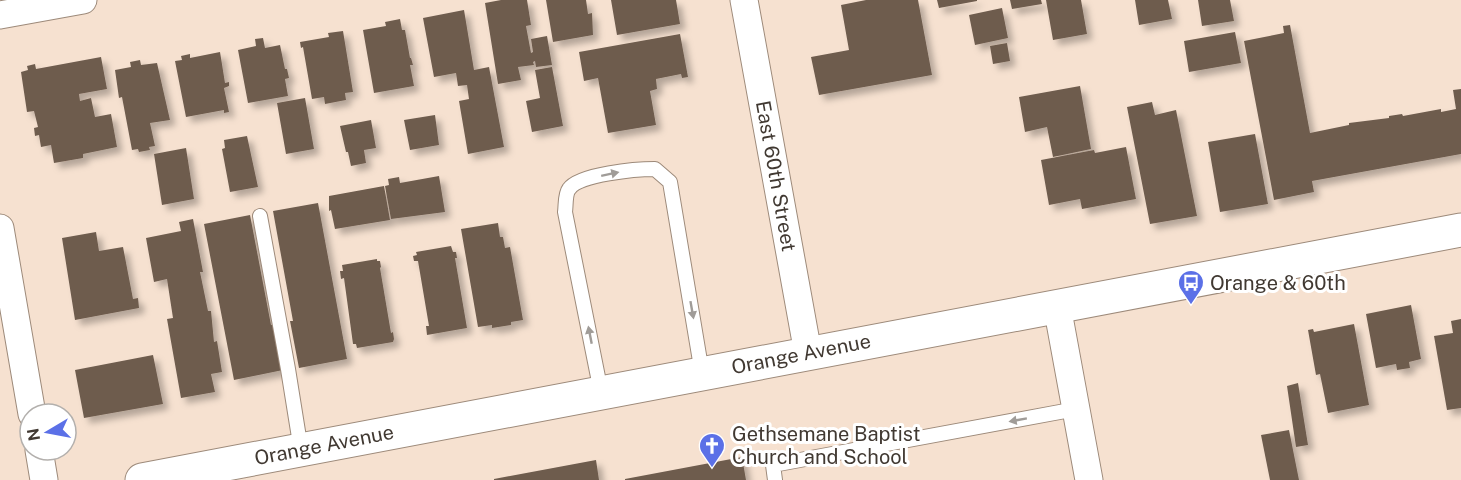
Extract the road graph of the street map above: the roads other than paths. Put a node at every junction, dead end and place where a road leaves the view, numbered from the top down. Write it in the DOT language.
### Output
graph roads {
  1 [pos="83,0"];
  2 [pos="744,0"];
  3 [pos="0,15"];
  4 [pos="260,216"];
  5 [pos="0,228"];
  6 [pos="1461,230"];
  7 [pos="1057,306"];
  8 [pos="808,352"];
  9 [pos="702,373"];
  10 [pos="601,392"];
  11 [pos="30,402"];
  12 [pos="1076,409"];
  13 [pos="301,450"];
  14 [pos="41,462"];
  15 [pos="44,480"];
  16 [pos="142,480"];
  17 [pos="775,480"];
  18 [pos="1089,480"];
  1 -- 3 [label="street"];
  2 -- 8 [label="street, East 60th Street"];
  4 -- 13 [label="lane"];
  5 -- 11 [label="street"];
  6 -- 7 [label="street, Orange Avenue"];
  7 -- 8 [label="street, Orange Avenue"];
  7 -- 12 [label="street"];
  8 -- 9 [label="street, Orange Avenue"];
  9 -- 10 [label="street, Orange Avenue"];
  10 -- 9 [label="lane, one-way"];
  10 -- 13 [label="street, Orange Avenue"];
  12 -- 17 [label="lane, one-way"];
  12 -- 18 [label="street"];
  13 -- 16 [label="street, Orange Avenue"];
  14 -- 15 [label="street"];
}
